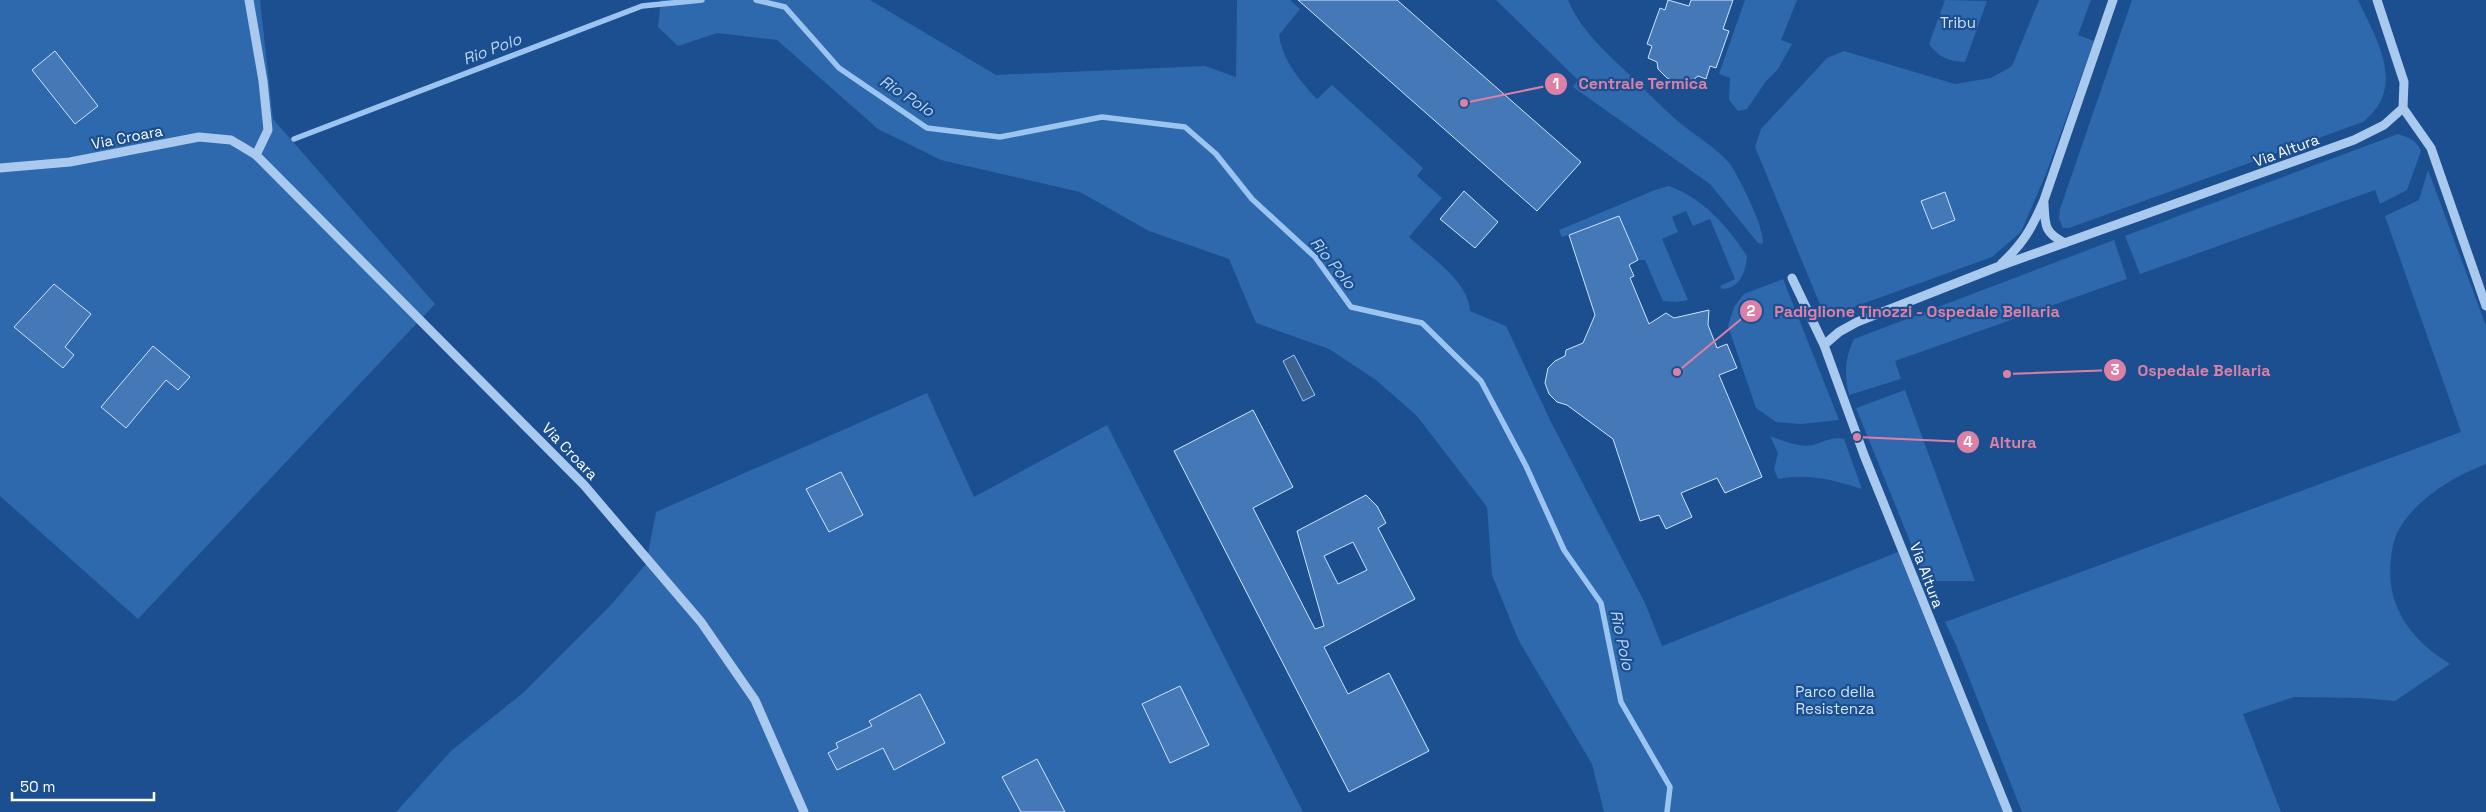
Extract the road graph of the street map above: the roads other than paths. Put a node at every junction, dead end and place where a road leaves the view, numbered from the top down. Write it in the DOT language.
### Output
graph roads {
  1 [pos="249,0"];
  2 [pos="2113,0"];
  3 [pos="2377,0"];
  4 [pos="2403,108"];
  5 [pos="256,155"];
  6 [pos="0,168"];
  7 [pos="2044,200"];
  8 [pos="2065,243"];
  9 [pos="1997,267"];
  10 [pos="1792,278"];
  11 [pos="2486,306"];
  12 [pos="1824,345"];
  13 [pos="804,812"];
  14 [pos="2008,812"];
  1 -- 5 [label="street"];
  2 -- 7 [label="street, Via Altura"];
  3 -- 4 [label="street"];
  4 -- 8 [label="street, Via Altura"];
  4 -- 11 [label="street"];
  5 -- 6 [label="street, Via Croara"];
  5 -- 13 [label="street, Via Croara"];
  7 -- 8 [label="street, Via Altura"];
  7 -- 9 [label="street, Via Altura"];
  8 -- 9 [label="street, Via Altura"];
  9 -- 12 [label="street, Via Altura"];
  10 -- 12 [label="street, Via Altura"];
  12 -- 14 [label="street, Via Altura"];
}
